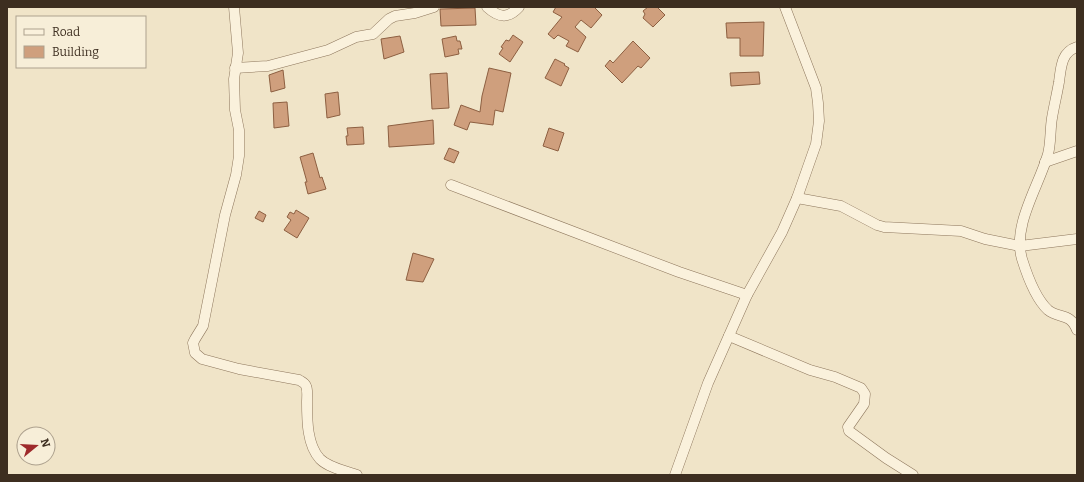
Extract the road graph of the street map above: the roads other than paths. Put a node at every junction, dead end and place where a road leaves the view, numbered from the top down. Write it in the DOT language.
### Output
graph roads {
  1 [pos="234,7"];
  2 [pos="434,7"];
  3 [pos="487,7"];
  4 [pos="519,7"];
  5 [pos="785,7"];
  6 [pos="1077,47"];
  7 [pos="236,68"];
  8 [pos="1077,151"];
  9 [pos="1045,162"];
  10 [pos="451,185"];
  11 [pos="796,198"];
  12 [pos="1077,240"];
  13 [pos="1020,246"];
  14 [pos="747,295"];
  15 [pos="1077,330"];
  16 [pos="729,336"];
  17 [pos="357,475"];
  18 [pos="675,475"];
  19 [pos="914,475"];
  1 -- 7 [label="street"];
  2 -- 7 [label="street"];
  3 -- 4 [label="street"];
  5 -- 11 [label="street"];
  6 -- 9 [label="street"];
  7 -- 17 [label="street"];
  8 -- 9 [label="street"];
  9 -- 13 [label="street"];
  10 -- 14 [label="street"];
  11 -- 13 [label="street"];
  11 -- 14 [label="street"];
  12 -- 13 [label="street"];
  13 -- 15 [label="street"];
  14 -- 16 [label="street"];
  16 -- 18 [label="street"];
  16 -- 19 [label="street"];
}
